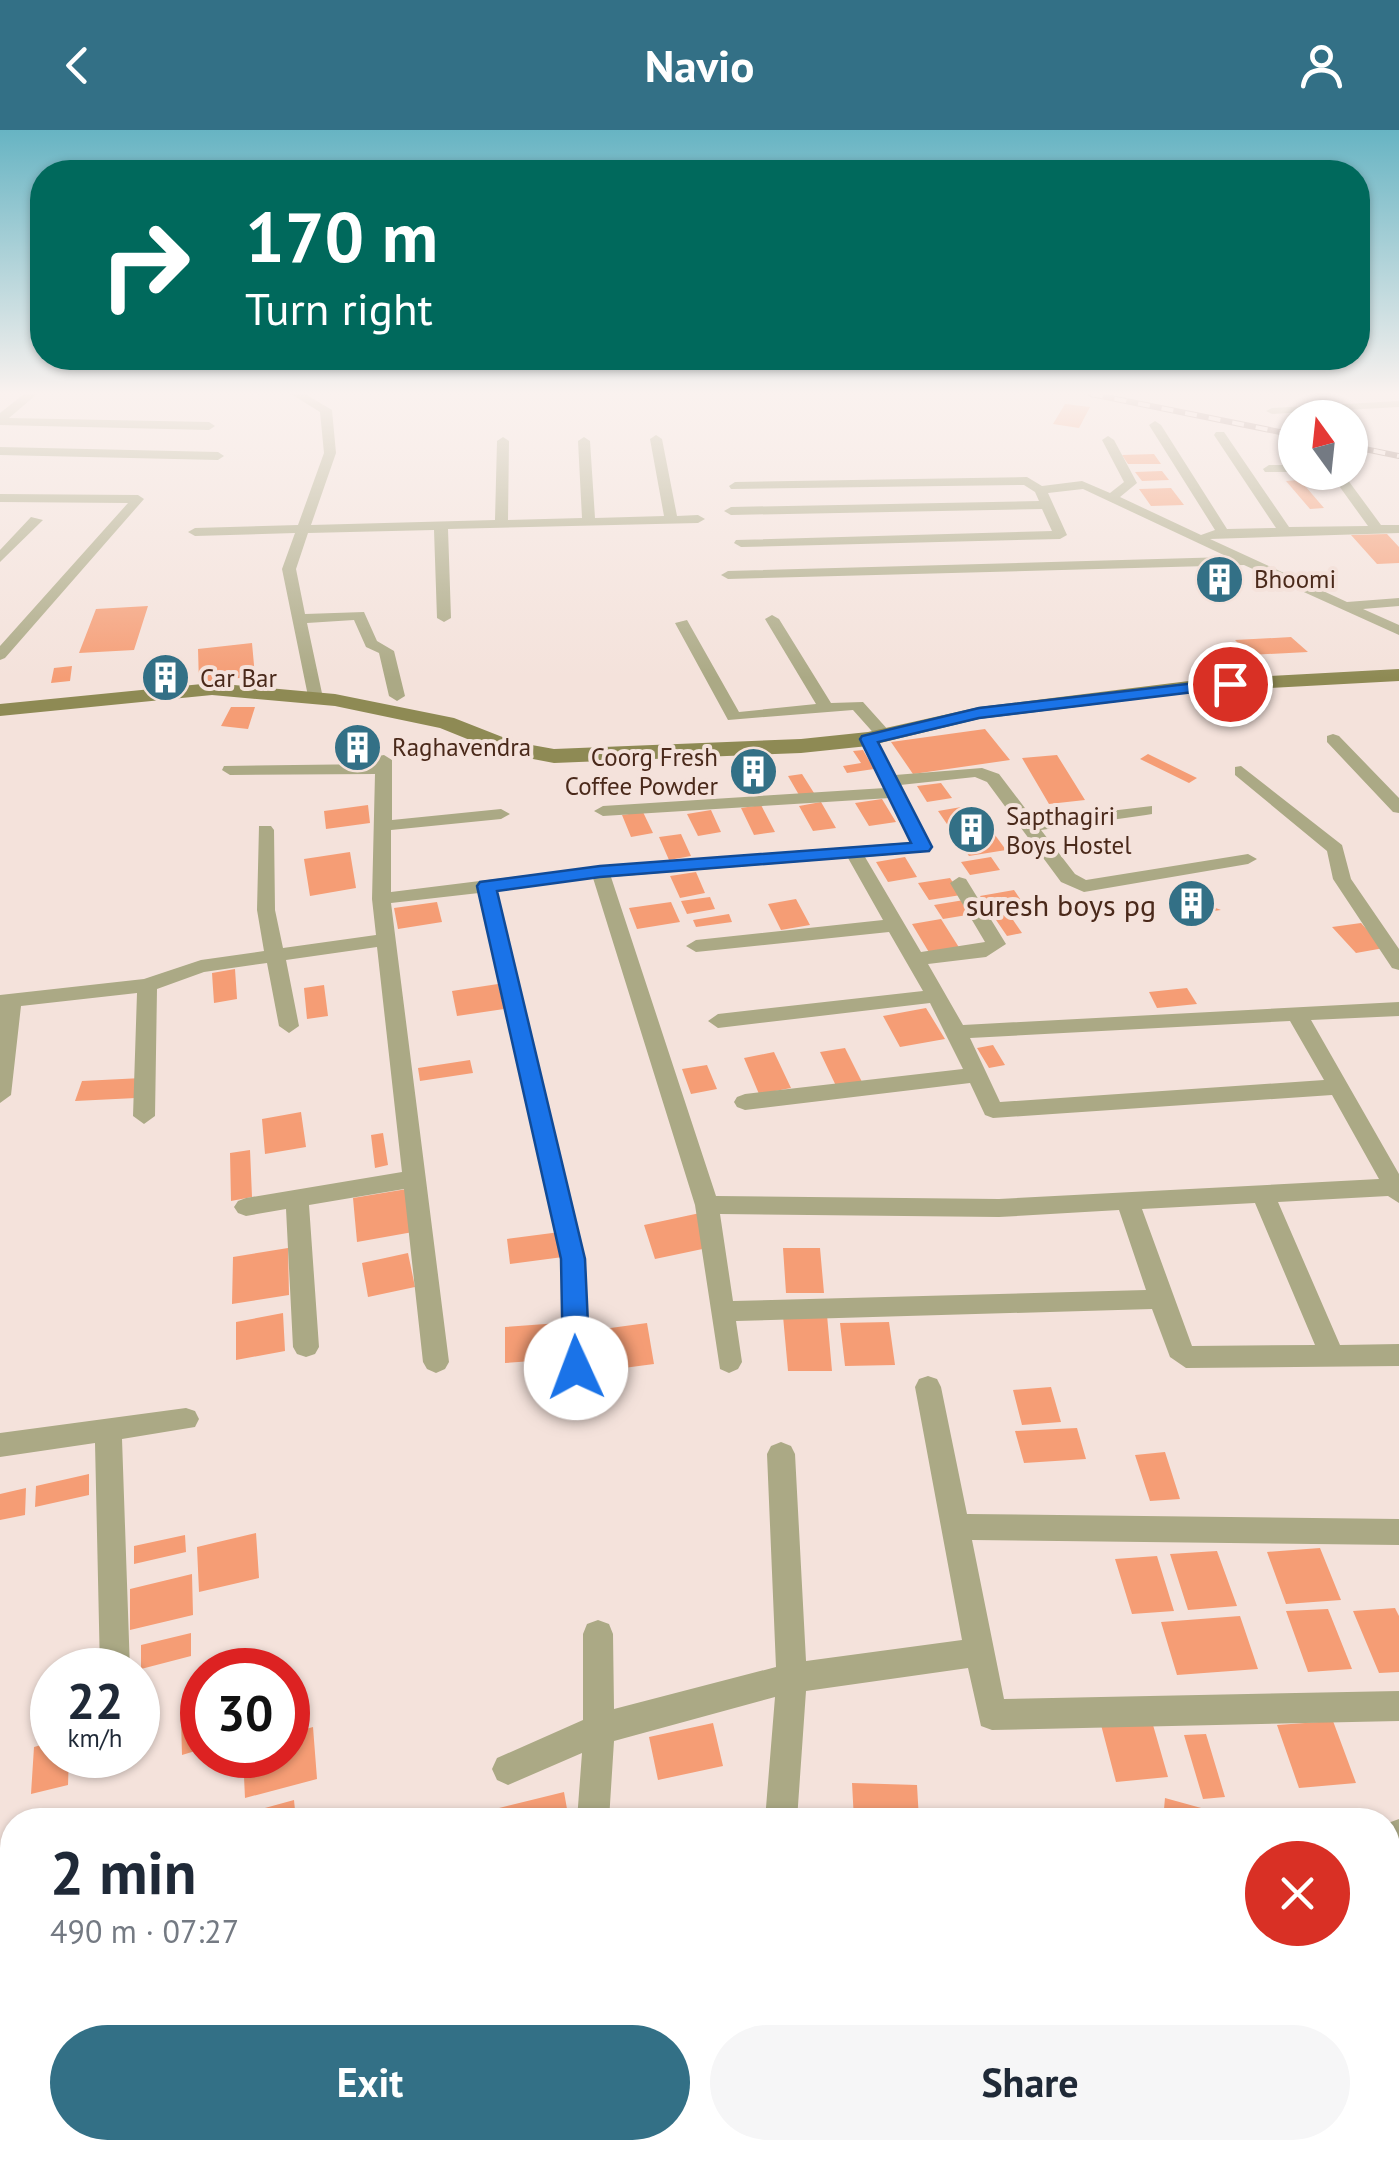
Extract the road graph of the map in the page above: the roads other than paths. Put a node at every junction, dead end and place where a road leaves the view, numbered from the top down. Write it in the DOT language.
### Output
graph roads {
  1 [pos="317,489"];
  2 [pos="502,489"];
  3 [pos="587,489"];
  4 [pos="666,489"];
  5 [pos="1060,489"];
  6 [pos="1090,489"];
  7 [pos="1123,489"];
  8 [pos="1195,489"];
  9 [pos="1257,489"];
  10 [pos="1040,490"];
  11 [pos="1348,490"];
  12 [pos="0,498"];
  13 [pos="1110,498"];
  14 [pos="1047,504"];
  15 [pos="731,511"];
  16 [pos="698,519"];
  17 [pos="36,520"];
  18 [pos="672,520"];
  19 [pos="589,523"];
  20 [pos="501,526"];
  21 [pos="441,528"];
  22 [pos="301,529"];
  23 [pos="1399,529"];
  24 [pos="1285,530"];
  25 [pos="1377,530"];
  26 [pos="195,532"];
  27 [pos="1223,533"];
  28 [pos="1190,537"];
  29 [pos="742,542"];
  30 [pos="0,558"];
  31 [pos="1242,561"];
  32 [pos="728,575"];
  33 [pos="1399,602"];
  34 [pos="1345,606"];
  35 [pos="444,618"];
  36 [pos="299,619"];
  37 [pos="772,619"];
  38 [pos="682,624"];
  39 [pos="1399,631"];
  40 [pos="0,655"];
  41 [pos="1399,675"];
  42 [pos="397,696"];
  43 [pos="316,698"];
  44 [pos="825,706"];
  45 [pos="0,710"];
  46 [pos="876,737"];
  47 [pos="1333,739"];
  48 [pos="230,770"];
  49 [pos="1240,771"];
  50 [pos="891,787"];
  51 [pos="1399,808"];
  52 [pos="1146,810"];
  53 [pos="603,811"];
  54 [pos="501,814"];
  55 [pos="381,826"];
  56 [pos="1029,826"];
  57 [pos="265,830"];
  58 [pos="855,855"];
  59 [pos="1248,859"];
  60 [pos="600,872"];
  61 [pos="959,883"];
  62 [pos="487,886"];
  63 [pos="381,898"];
  64 [pos="896,926"];
  65 [pos="385,940"];
  66 [pos="696,946"];
  67 [pos="274,954"];
  68 [pos="915,958"];
  69 [pos="1399,964"];
  70 [pos="147,986"];
  71 [pos="937,996"];
  72 [pos="6,1001"];
  73 [pos="1399,1009"];
  74 [pos="1296,1013"];
  75 [pos="718,1021"];
  76 [pos="289,1026"];
  77 [pos="958,1032"];
  78 [pos="976,1075"];
  79 [pos="1337,1088"];
  80 [pos="0,1095"];
  81 [pos="745,1102"];
  82 [pos="144,1116"];
  83 [pos="412,1179"];
  84 [pos="1397,1190"];
  85 [pos="1264,1194"];
  86 [pos="297,1198"];
  87 [pos="1128,1202"];
  88 [pos="707,1205"];
  89 [pos="246,1207"];
  90 [pos="1162,1300"];
  91 [pos="723,1312"];
  92 [pos="306,1347"];
  93 [pos="1399,1355"];
  94 [pos="1332,1356"];
  95 [pos="436,1362"];
  96 [pos="729,1362"];
  97 [pos="576,1368"];
  98 [pos="928,1387"];
  99 [pos="186,1419"];
  100 [pos="108,1430"];
  101 [pos="0,1446"];
  102 [pos="781,1454"];
  103 [pos="954,1527"];
  104 [pos="1399,1532"];
  105 [pos="598,1634"];
  106 [pos="114,1648"];
  107 [pos="978,1652"];
  108 [pos="792,1678"];
  109 [pos="1399,1706"];
  110 [pos="599,1729"];
  111 [pos="508,1769"];
  112 [pos="594,1808"];
  113 [pos="782,1808"];
  1 -- 22 [label="street"];
  2 -- 20 [label="street"];
  3 -- 19 [label="street"];
  4 -- 18 [label="street"];
  5 -- 10 [label="street"];
  6 -- 13 [label="street"];
  7 -- 13 [label="street"];
  8 -- 27 [label="street"];
  9 -- 24 [label="street"];
  10 -- 14 [label="street"];
  11 -- 25 [label="street"];
  12 -- 40 [label="street"];
  13 -- 28 [label="street"];
  14 -- 15 [label="street"];
  14 -- 29 [label="street"];
  16 -- 18 [label="street"];
  17 -- 30 [label="street"];
  18 -- 19 [label="street"];
  19 -- 20 [label="street"];
  20 -- 21 [label="street"];
  21 -- 22 [label="street"];
  21 -- 35 [label="street"];
  22 -- 26 [label="street"];
  22 -- 36 [label="street"];
  23 -- 25 [label="street"];
  24 -- 25 [label="street"];
  24 -- 27 [label="street"];
  27 -- 28 [label="street"];
  28 -- 31 [label="street"];
  31 -- 32 [label="street"];
  31 -- 34 [label="street"];
  33 -- 34 [label="street"];
  34 -- 39 [label="street"];
  36 -- 42 [label="street"];
  36 -- 43 [label="street"];
  37 -- 44 [label="street"];
  38 -- 44 [label="street"];
  41 -- 46 [label="street"];
  43 -- 45 [label="street"];
  43 -- 46 [label="street"];
  44 -- 46 [label="street"];
  46 -- 50 [label="street"];
  47 -- 51 [label="street"];
  48 -- 55 [label="street"];
  49 -- 69 [label="street"];
  50 -- 53 [label="street"];
  50 -- 56 [label="street"];
  50 -- 58 [label="street"];
  52 -- 56 [label="street"];
  54 -- 55 [label="street"];
  55 -- 63 [label="street"];
  56 -- 59 [label="street"];
  57 -- 67 [label="street"];
  58 -- 60 [label="street"];
  58 -- 64 [label="street"];
  60 -- 62 [label="street"];
  60 -- 88 [label="street"];
  61 -- 68 [label="street"];
  62 -- 63 [label="street"];
  62 -- 97 [label="street"];
  63 -- 65 [label="street"];
  64 -- 66 [label="street"];
  64 -- 68 [label="street"];
  65 -- 67 [label="street"];
  65 -- 83 [label="street"];
  67 -- 70 [label="street"];
  67 -- 76 [label="street"];
  68 -- 71 [label="street"];
  70 -- 72 [label="street"];
  70 -- 82 [label="street"];
  71 -- 75 [label="street"];
  71 -- 77 [label="street"];
  72 -- 80 [label="street"];
  73 -- 74 [label="street"];
  74 -- 77 [label="street"];
  74 -- 79 [label="street"];
  77 -- 78 [label="street"];
  78 -- 79 [label="street"];
  78 -- 81 [label="street"];
  79 -- 84 [label="street"];
  83 -- 86 [label="street"];
  83 -- 95 [label="street"];
  84 -- 85 [label="street"];
  85 -- 87 [label="street"];
  85 -- 94 [label="street"];
  86 -- 89 [label="street"];
  86 -- 92 [label="street"];
  87 -- 88 [label="street"];
  87 -- 90 [label="street"];
  88 -- 91 [label="street"];
  90 -- 91 [label="street"];
  90 -- 94 [label="street"];
  91 -- 96 [label="street"];
  93 -- 94 [label="street"];
  98 -- 103 [label="street"];
  99 -- 100 [label="street"];
  100 -- 101 [label="street"];
  100 -- 106 [label="street"];
  102 -- 108 [label="street"];
  103 -- 104 [label="street"];
  103 -- 107 [label="street"];
  105 -- 110 [label="street"];
  107 -- 108 [label="street"];
  107 -- 109 [label="street"];
  108 -- 110 [label="street"];
  108 -- 113 [label="street"];
  110 -- 111 [label="street"];
  110 -- 112 [label="street"];
}
